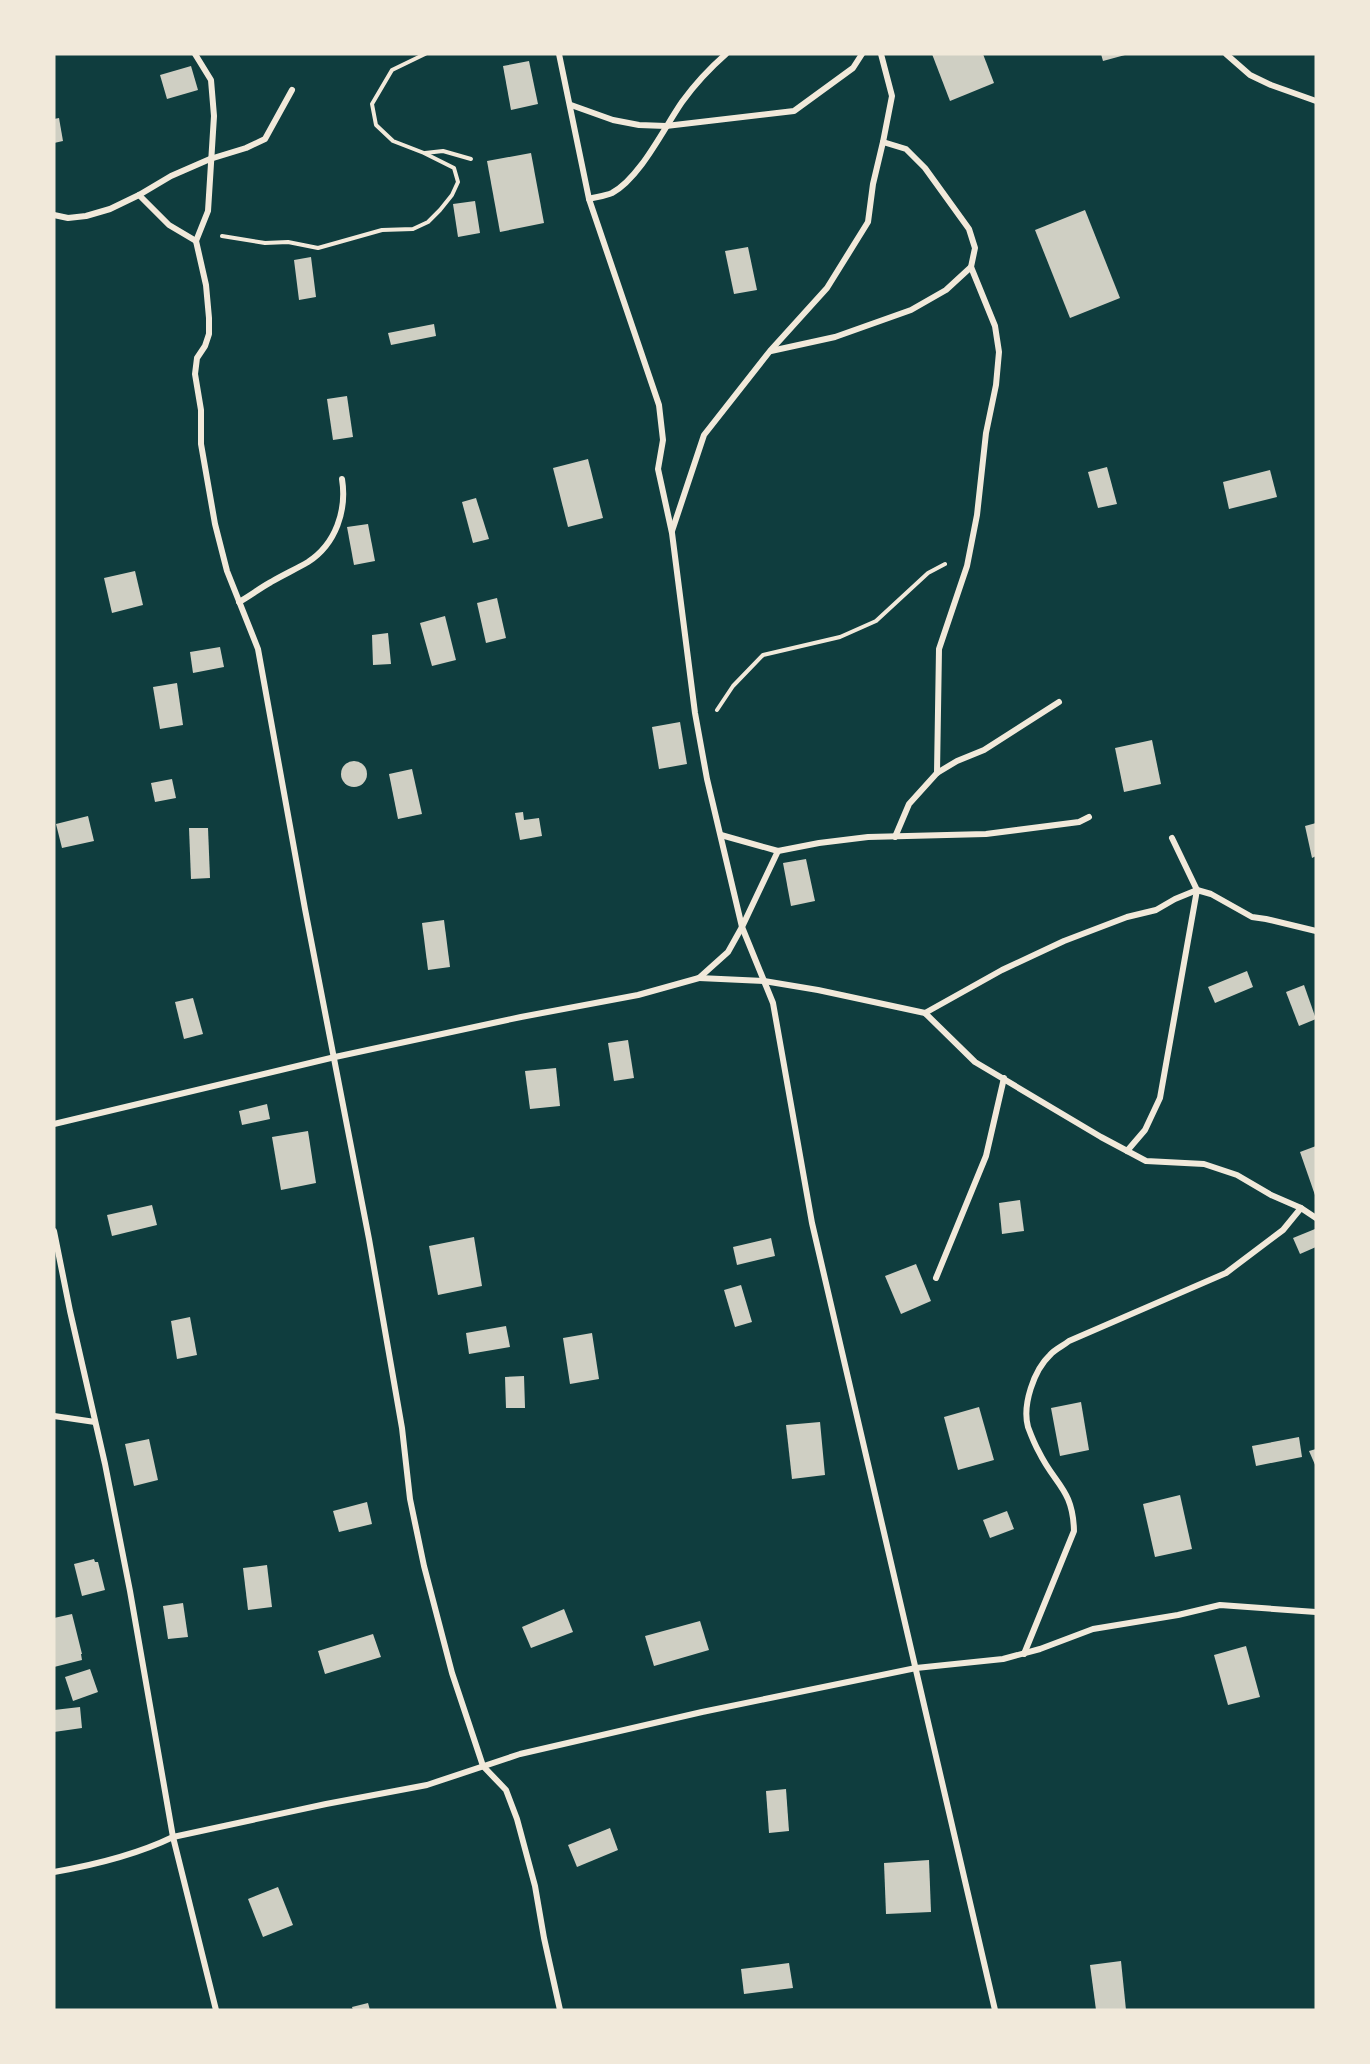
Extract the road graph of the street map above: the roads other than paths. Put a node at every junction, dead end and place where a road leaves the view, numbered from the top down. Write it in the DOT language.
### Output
graph roads {
  1 [pos="195,54"];
  2 [pos="560,54"];
  3 [pos="726,54"];
  4 [pos="862,54"];
  5 [pos="881,54"];
  6 [pos="1226,54"];
  7 [pos="292,90"];
  8 [pos="1316,101"];
  9 [pos="571,105"];
  10 [pos="666,126"];
  11 [pos="883,142"];
  12 [pos="210,159"];
  13 [pos="139,195"];
  14 [pos="589,200"];
  15 [pos="54,215"];
  16 [pos="196,241"];
  17 [pos="971,267"];
  18 [pos="770,351"];
  19 [pos="342,479"];
  20 [pos="672,533"];
  21 [pos="240,602"];
  22 [pos="1059,702"];
  23 [pos="937,773"];
  24 [pos="1089,817"];
  25 [pos="721,835"];
  26 [pos="895,837"];
  27 [pos="1172,838"];
  28 [pos="778,851"];
  29 [pos="1197,890"];
  30 [pos="742,927"];
  31 [pos="1316,931"];
  32 [pos="699,978"];
  33 [pos="764,981"];
  34 [pos="925,1013"];
  35 [pos="334,1057"];
  36 [pos="1004,1078"];
  37 [pos="54,1124"];
  38 [pos="1127,1151"];
  39 [pos="1301,1208"];
  40 [pos="1316,1218"];
  41 [pos="54,1231"];
  42 [pos="936,1278"];
  43 [pos="54,1416"];
  44 [pos="95,1422"];
  45 [pos="1316,1612"];
  46 [pos="1024,1654"];
  47 [pos="916,1668"];
  48 [pos="483,1766"];
  49 [pos="173,1837"];
  50 [pos="54,1872"];
  51 [pos="216,2010"];
  52 [pos="560,2010"];
  53 [pos="995,2010"];
  1 -- 12 [label="street"];
  2 -- 9 [label="street"];
  3 -- 10 [label="street"];
  4 -- 10 [label="street"];
  5 -- 11 [label="street"];
  6 -- 8 [label="street"];
  7 -- 12 [label="street"];
  9 -- 10 [label="street"];
  9 -- 14 [label="street"];
  10 -- 14 [label="street"];
  11 -- 17 [label="street"];
  11 -- 18 [label="street"];
  12 -- 13 [label="street"];
  12 -- 16 [label="street"];
  13 -- 15 [label="street"];
  13 -- 16 [label="street"];
  14 -- 20 [label="street"];
  16 -- 21 [label="street"];
  17 -- 18 [label="street"];
  17 -- 23 [label="street"];
  18 -- 20 [label="street"];
  19 -- 21 [label="street"];
  20 -- 25 [label="street"];
  21 -- 35 [label="street"];
  22 -- 23 [label="street"];
  23 -- 26 [label="street"];
  24 -- 26 [label="street"];
  25 -- 28 [label="street"];
  25 -- 30 [label="street"];
  26 -- 28 [label="street"];
  27 -- 29 [label="street"];
  28 -- 30 [label="street"];
  29 -- 31 [label="street"];
  29 -- 34 [label="street"];
  29 -- 38 [label="street"];
  30 -- 32 [label="street"];
  30 -- 33 [label="street"];
  32 -- 33 [label="street"];
  32 -- 35 [label="street"];
  33 -- 34 [label="street"];
  33 -- 47 [label="street"];
  34 -- 36 [label="street"];
  35 -- 37 [label="street"];
  35 -- 48 [label="street"];
  36 -- 38 [label="street"];
  36 -- 42 [label="street"];
  38 -- 39 [label="street"];
  39 -- 40 [label="street"];
  39 -- 46 [label="street"];
  41 -- 44 [label="street"];
  43 -- 44 [label="street"];
  44 -- 49 [label="street"];
  45 -- 46 [label="street"];
  46 -- 47 [label="street"];
  47 -- 48 [label="street"];
  47 -- 53 [label="street"];
  48 -- 49 [label="street"];
  48 -- 52 [label="street"];
  49 -- 50 [label="street"];
  49 -- 51 [label="street"];
}
